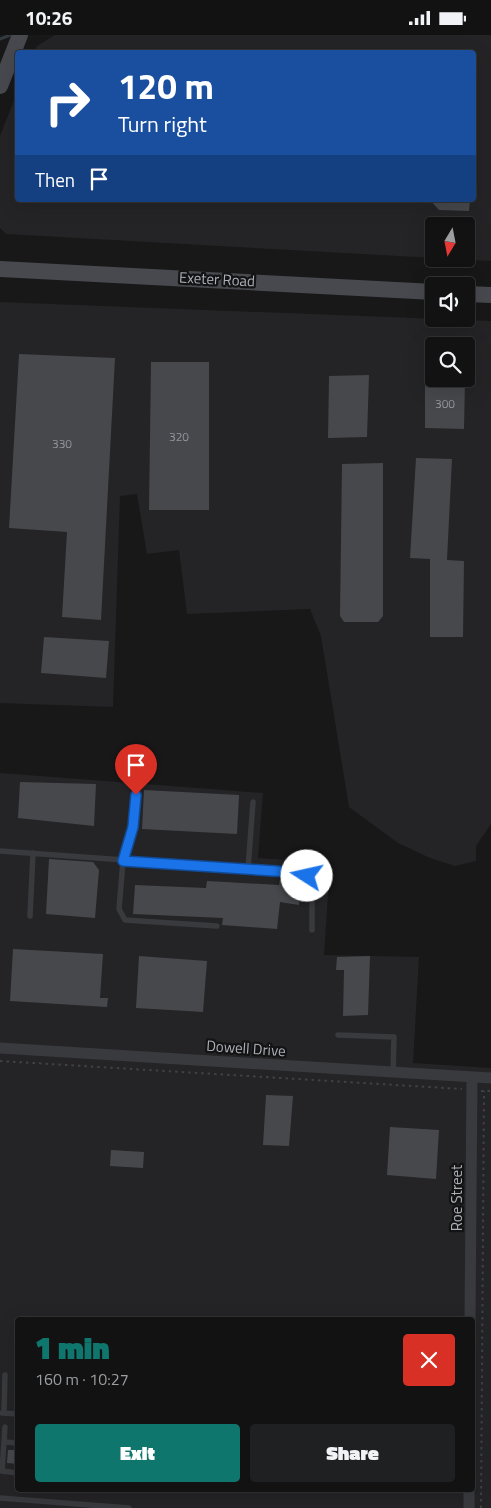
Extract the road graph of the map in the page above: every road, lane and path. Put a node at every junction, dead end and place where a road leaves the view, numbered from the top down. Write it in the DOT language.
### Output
graph roads {
  1 [pos="20,35"];
  2 [pos="0,86"];
  3 [pos="0,269"];
  4 [pos="425,292"];
  5 [pos="475,294"];
  6 [pos="491,295"];
  7 [pos="136,795"];
  8 [pos="254,802"];
  9 [pos="0,851"];
  10 [pos="33,853"];
  11 [pos="123,861"];
  12 [pos="248,869"];
  13 [pos="30,916"];
  14 [pos="218,926"];
  15 [pos="312,931"];
  16 [pos="338,1035"];
  17 [pos="0,1047"];
  18 [pos="0,1061"];
  19 [pos="393,1072"];
  20 [pos="472,1077"];
  21 [pos="491,1078"];
  22 [pos="472,1090"];
  23 [pos="484,1091"];
  24 [pos="491,1091"];
  25 [pos="470,1317"];
  26 [pos="5,1375"];
  27 [pos="2,1413"];
  28 [pos="15,1414"];
  29 [pos="5,1427"];
  30 [pos="4,1443"];
  31 [pos="15,1443"];
  32 [pos="15,1473"];
  33 [pos="469,1492"];
  34 [pos="0,1498"];
  35 [pos="129,1508"];
  36 [pos="469,1508"];
  37 [pos="481,1508"];
  1 -- 2 [label="main road"];
  3 -- 4 [label="main road, Exeter Road"];
  5 -- 6 [label="main road"];
  7 -- 11 [label="lane"];
  8 -- 12 [label="lane"];
  9 -- 10 [label="lane"];
  10 -- 11 [label="lane"];
  10 -- 13 [label="lane"];
  11 -- 12 [label="lane"];
  11 -- 14 [label="lane"];
  12 -- 15 [label="lane"];
  16 -- 19 [label="lane"];
  17 -- 19 [label="street, Dowell Drive"];
  18 -- 22 [label="path"];
  19 -- 20 [label="street, Dowell Drive"];
  20 -- 21 [label="street, Dowell Drive"];
  20 -- 22 [label="street, Roe Street"];
  22 -- 23 [label="path"];
  22 -- 25 [label="street, Roe Street"];
  23 -- 24 [label="path"];
  23 -- 37 [label="path"];
  26 -- 27 [label="lane"];
  27 -- 28 [label="lane"];
  29 -- 30 [label="lane"];
  30 -- 31 [label="lane"];
  30 -- 32 [label="lane"];
  33 -- 36 [label="street"];
  34 -- 35 [label="lane"];
}
